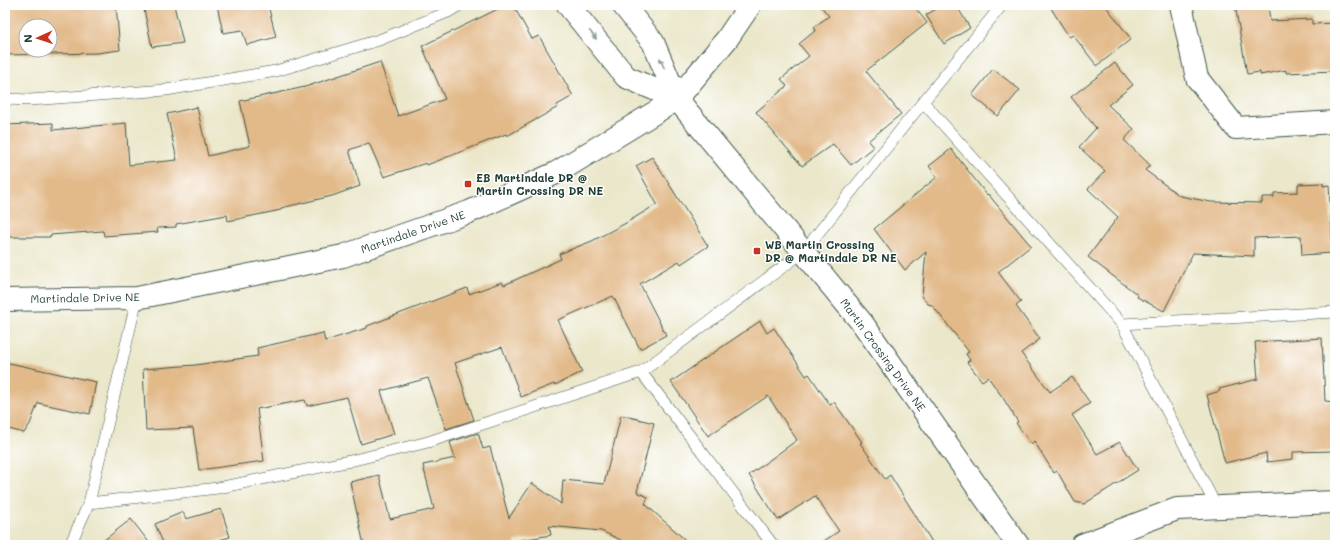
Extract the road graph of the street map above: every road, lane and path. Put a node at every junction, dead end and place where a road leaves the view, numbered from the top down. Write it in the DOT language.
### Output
graph roads {
  1 [pos="460,5"];
  2 [pos="568,5"];
  3 [pos="623,5"];
  4 [pos="750,5"];
  5 [pos="1002,5"];
  6 [pos="1181,5"];
  7 [pos="5,99"];
  8 [pos="677,99"];
  9 [pos="922,102"];
  10 [pos="1335,122"];
  11 [pos="804,252"];
  12 [pos="137,298"];
  13 [pos="5,300"];
  14 [pos="1335,312"];
  15 [pos="1122,324"];
  16 [pos="641,372"];
  17 [pos="1335,502"];
  18 [pos="89,503"];
  19 [pos="1217,508"];
  20 [pos="70,545"];
  21 [pos="773,545"];
  22 [pos="1018,545"];
  23 [pos="1082,545"];
  1 -- 7 [label="lane"];
  2 -- 8 [label="street, Martin Crossing Drive NE, one-way"];
  8 -- 3 [label="street, Martin Crossing Drive NE, one-way"];
  4 -- 8 [label="street, Martindale Drive NE"];
  5 -- 9 [label="lane"];
  6 -- 10 [label="street"];
  8 -- 11 [label="street, Martin Crossing Drive NE"];
  8 -- 12 [label="street, Martindale Drive NE"];
  9 -- 11 [label="lane"];
  9 -- 15 [label="lane"];
  11 -- 16 [label="lane"];
  11 -- 22 [label="street, Martin Crossing Drive NE"];
  12 -- 13 [label="street, Martindale Drive NE"];
  12 -- 18 [label="lane"];
  14 -- 15 [label="lane"];
  15 -- 19 [label="lane"];
  16 -- 18 [label="lane"];
  16 -- 21 [label="lane"];
  17 -- 19 [label="street"];
  18 -- 20 [label="lane"];
  19 -- 23 [label="street"];
}
